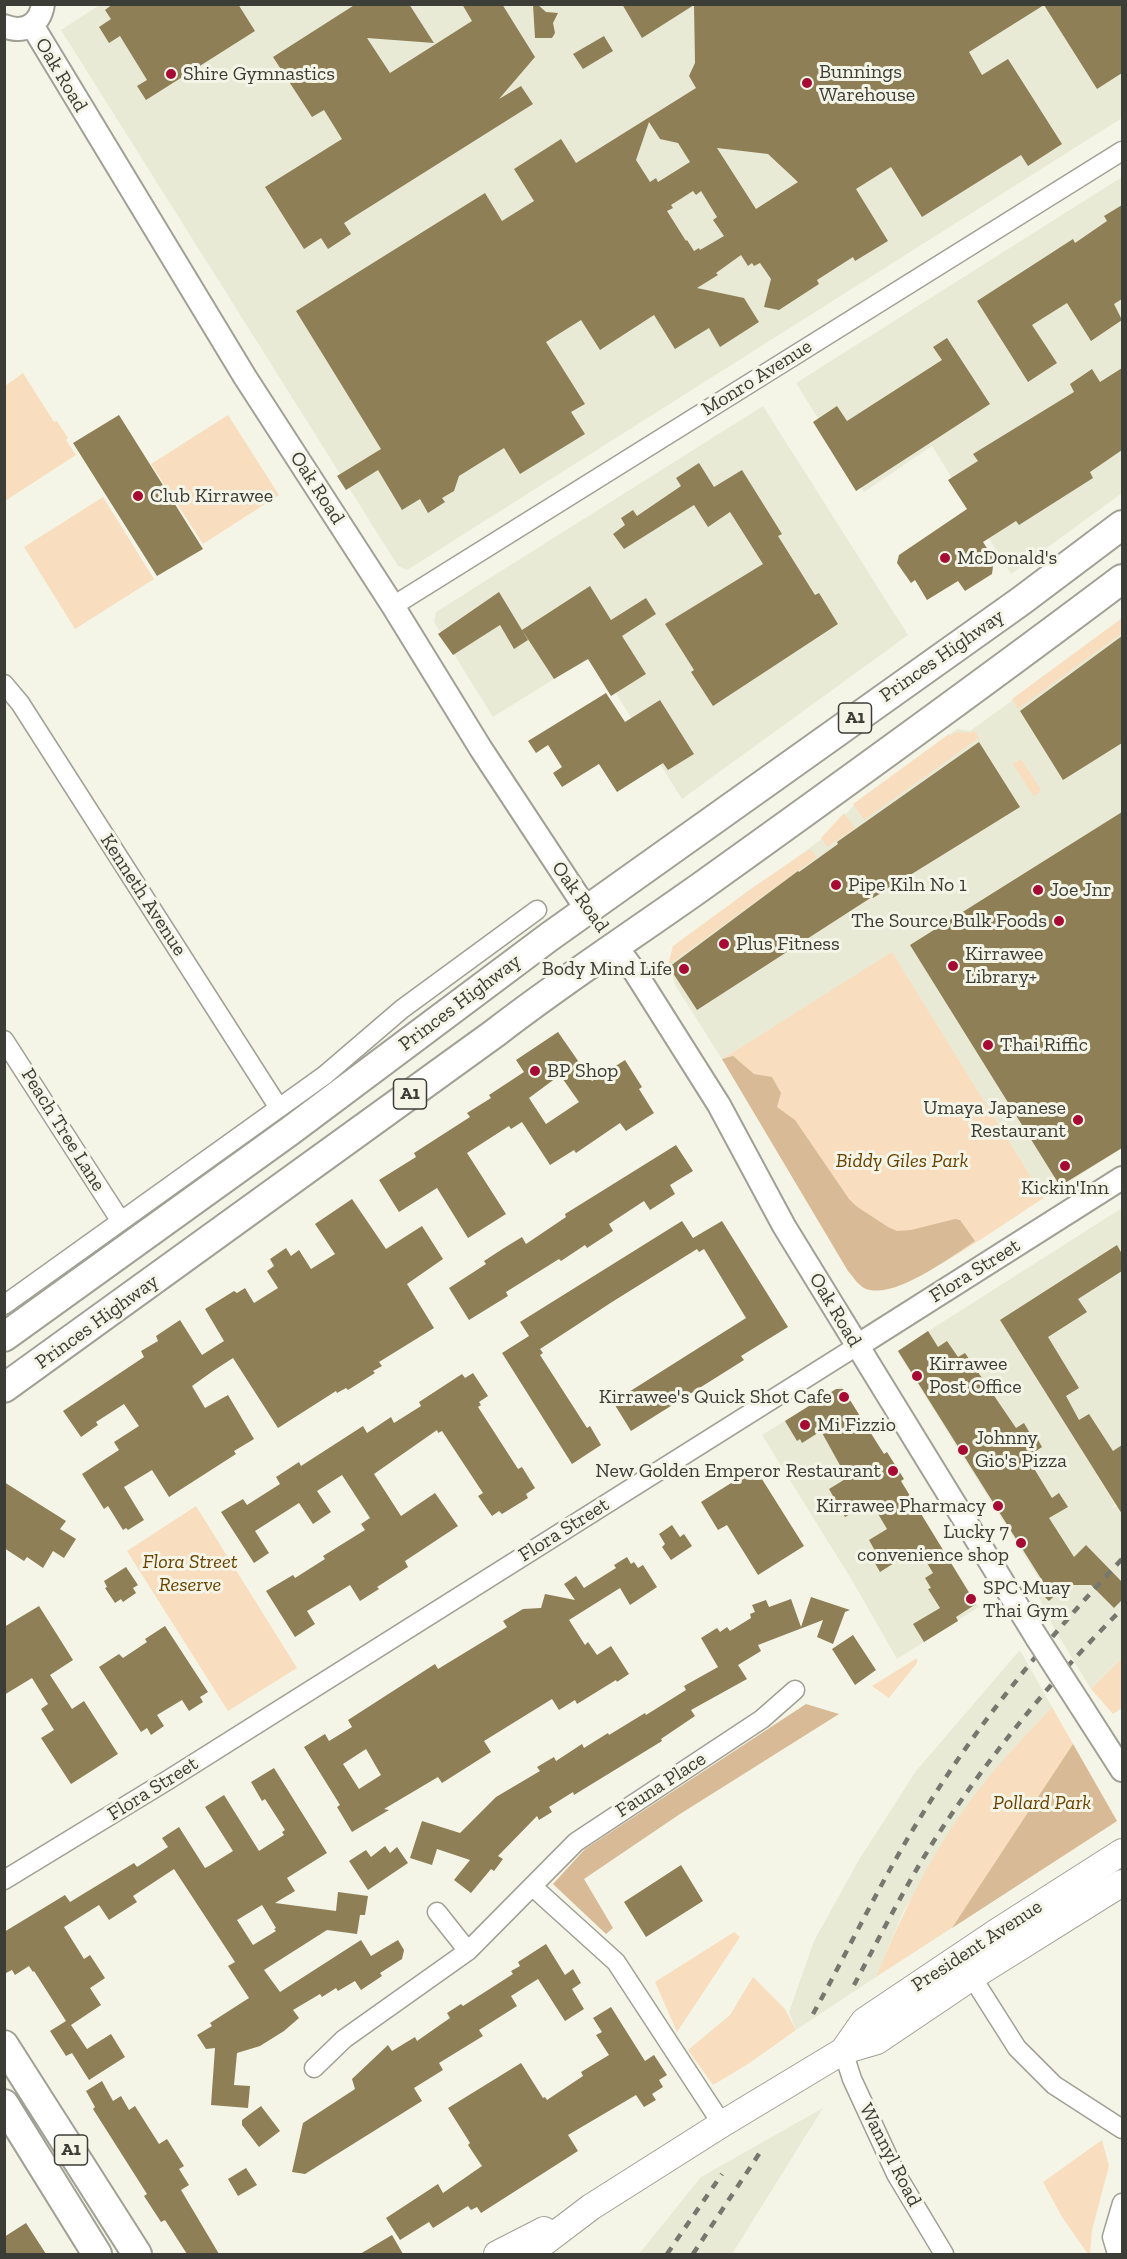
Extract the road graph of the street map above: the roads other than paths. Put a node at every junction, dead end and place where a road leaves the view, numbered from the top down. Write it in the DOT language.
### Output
graph roads {
  1 [pos="43,4"];
  2 [pos="32,25"];
  3 [pos="4,26"];
  4 [pos="1122,151"];
  5 [pos="1122,525"];
  6 [pos="1122,579"];
  7 [pos="393,606"];
  8 [pos="4,684"];
  9 [pos="537,910"];
  10 [pos="587,910"];
  11 [pos="615,945"];
  12 [pos="4,1040"];
  13 [pos="279,1108"];
  14 [pos="1122,1178"];
  15 [pos="120,1220"];
  16 [pos="4,1305"];
  17 [pos="4,1337"];
  18 [pos="857,1346"];
  19 [pos="4,1388"];
  20 [pos="795,1690"];
  21 [pos="1122,1770"];
  22 [pos="1122,1852"];
  23 [pos="4,1880"];
  24 [pos="1122,1883"];
  25 [pos="533,1887"];
  26 [pos="437,1912"];
  27 [pos="468,1952"];
  28 [pos="972,1977"];
  29 [pos="4,2045"];
  30 [pos="843,2051"];
  31 [pos="314,2068"];
  32 [pos="4,2104"];
  33 [pos="722,2124"];
  34 [pos="1122,2129"];
  35 [pos="1122,2203"];
  36 [pos="591,2206"];
  37 [pos="97,2254"];
  38 [pos="137,2254"];
  39 [pos="497,2254"];
  40 [pos="529,2254"];
  41 [pos="944,2254"];
  42 [pos="1117,2254"];
  1 -- 2 [label="street"];
  2 -- 3 [label="street"];
  2 -- 7 [label="street, Oak Road"];
  4 -- 7 [label="street, Monro Avenue"];
  5 -- 10 [label="highway, Princes Highway / A1"];
  6 -- 11 [label="highway, Princes Highway / A1"];
  7 -- 10 [label="street, Oak Road"];
  8 -- 13 [label="street, Kenneth Avenue"];
  9 -- 13 [label="street, Princes Highway"];
  10 -- 11 [label="highway, Oak Road"];
  10 -- 17 [label="highway, Princes Highway / A1"];
  11 -- 18 [label="street, Oak Road"];
  11 -- 19 [label="highway, Princes Highway / A1"];
  12 -- 15 [label="street, Peach Tree Lane"];
  13 -- 15 [label="street, Princes Highway"];
  14 -- 18 [label="street, Flora Street"];
  15 -- 16 [label="street, Princes Highway"];
  18 -- 21 [label="street, Oak Road, bridge"];
  18 -- 23 [label="street, Flora Street"];
  20 -- 25 [label="street, Fauna Place"];
  22 -- 30 [label="main road, President Avenue"];
  24 -- 28 [label="main road, President Avenue"];
  25 -- 27 [label="street, Fauna Place"];
  25 -- 33 [label="street"];
  26 -- 27 [label="street"];
  27 -- 31 [label="street, Fauna Place"];
  28 -- 30 [label="main road, President Avenue"];
  28 -- 34 [label="street"];
  29 -- 38 [label="highway, A1"];
  30 -- 33 [label="main road, President Avenue"];
  30 -- 41 [label="street, Wannyl Road"];
  32 -- 37 [label="highway, A1"];
  33 -- 36 [label="main road, President Avenue"];
  35 -- 42 [label="street"];
  36 -- 39 [label="main road, President Avenue"];
  36 -- 40 [label="main road, President Avenue"];
}
